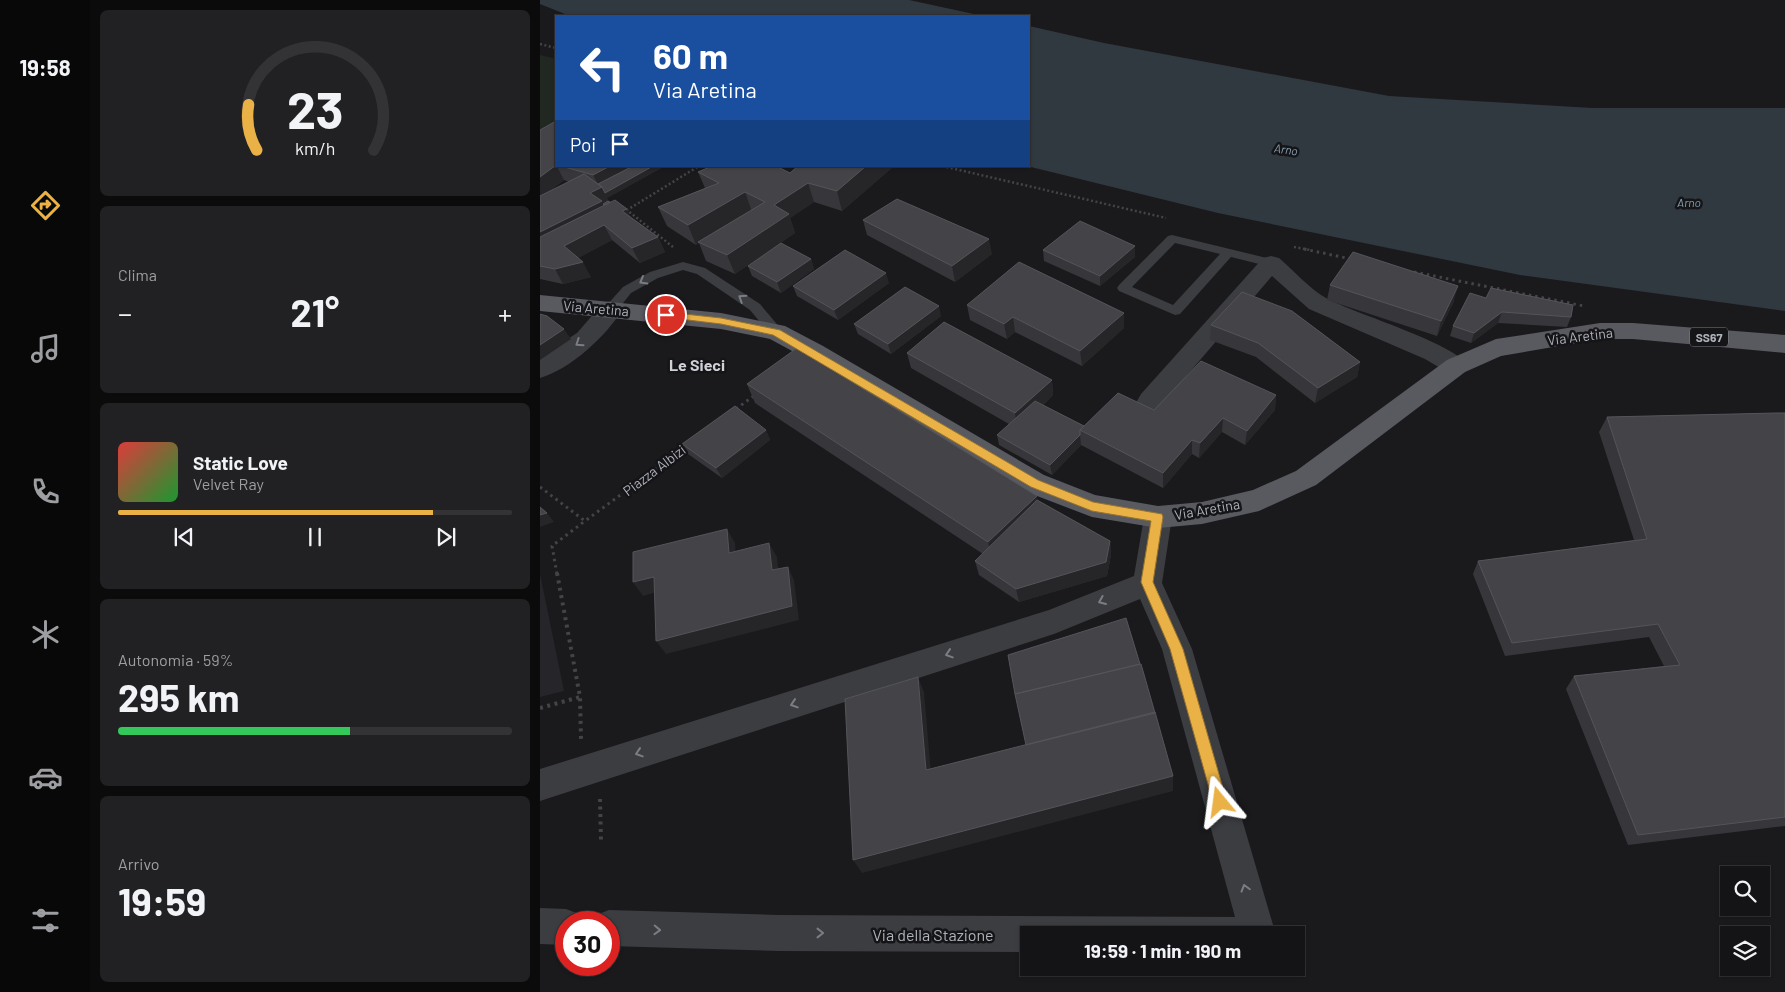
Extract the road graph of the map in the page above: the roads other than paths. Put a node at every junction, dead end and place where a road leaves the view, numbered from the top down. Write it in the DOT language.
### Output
graph roads {
  1 [pos="1228,254"];
  2 [pos="1271,263"];
  3 [pos="540,303"];
  4 [pos="611,309"];
  5 [pos="776,332"];
  6 [pos="1785,344"];
  7 [pos="1456,366"];
  8 [pos="540,369"];
  9 [pos="1150,401"];
  10 [pos="1158,517"];
  11 [pos="1147,582"];
  12 [pos="540,785"];
  13 [pos="540,926"];
  14 [pos="1255,926"];
  15 [pos="555,927"];
  16 [pos="620,928"];
  17 [pos="1020,934"];
  1 -- 1 [label="lane"];
  1 -- 2 [label="lane"];
  2 -- 7 [label="street"];
  2 -- 9 [label="street"];
  3 -- 4 [label="main road, Via Aretina / SS67"];
  4 -- 5 [label="main road, Via Aretina / SS67"];
  5 -- 4 [label="lane, one-way"];
  4 -- 8 [label="street, one-way"];
  5 -- 10 [label="main road, Via Aretina / SS67"];
  6 -- 7 [label="main road, Via Aretina / SS67"];
  7 -- 10 [label="main road, Via Aretina / SS67"];
  10 -- 11 [label="street"];
  11 -- 12 [label="street, one-way"];
  14 -- 11 [label="street, Via della Stazione, one-way"];
  13 -- 15 [label="street"];
  16 -- 17 [label="street, Via della Stazione, one-way"];
}
